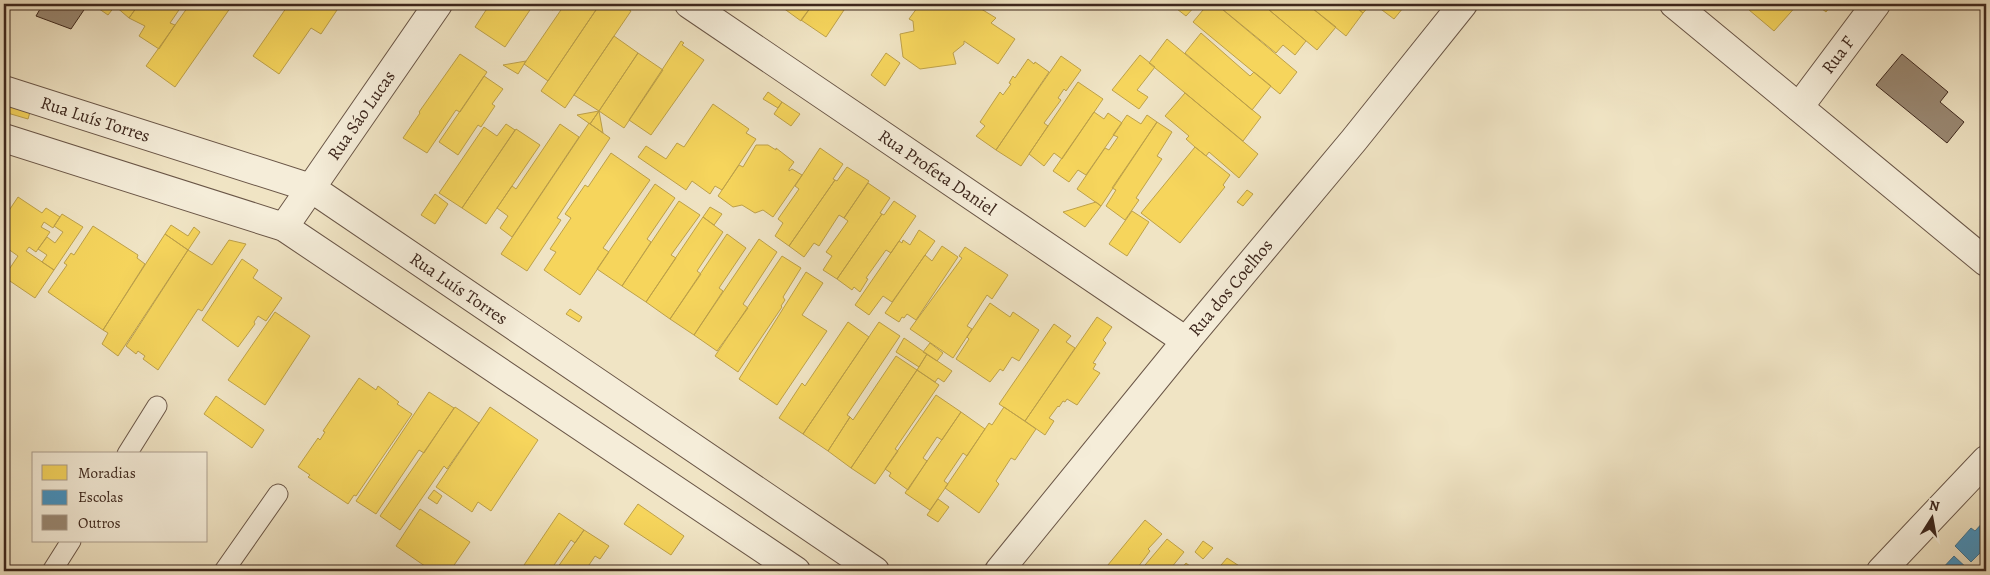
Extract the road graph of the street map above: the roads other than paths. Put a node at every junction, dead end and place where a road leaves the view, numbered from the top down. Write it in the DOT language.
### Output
graph roads {
  1 [pos="438,4"];
  2 [pos="689,4"];
  3 [pos="1463,4"];
  4 [pos="1674,4"];
  5 [pos="1876,4"];
  6 [pos="4,90"];
  7 [pos="1799,107"];
  8 [pos="4,138"];
  9 [pos="311,188"];
  10 [pos="284,227"];
  11 [pos="1986,262"];
  12 [pos="1186,341"];
  13 [pos="157,406"];
  14 [pos="128,452"];
  15 [pos="1986,460"];
  16 [pos="278,494"];
  17 [pos="70,542"];
  18 [pos="52,571"];
  19 [pos="224,571"];
  20 [pos="796,571"];
  21 [pos="874,571"];
  22 [pos="999,571"];
  23 [pos="1881,571"];
  1 -- 9 [label="street, Rua Sáo Lucas"];
  2 -- 12 [label="street, Rua Profeta Daniel"];
  3 -- 12 [label="street, Rua dos Coelhos"];
  4 -- 7 [label="street"];
  5 -- 7 [label="street, Rua F"];
  6 -- 9 [label="street, Rua Luís Torres"];
  7 -- 11 [label="street"];
  8 -- 10 [label="street"];
  9 -- 10 [label="street, Rua Sáo Lucas"];
  9 -- 21 [label="street, Rua Luís Torres"];
  10 -- 20 [label="street"];
  12 -- 22 [label="street, Rua dos Coelhos"];
  13 -- 14 [label="lane"];
  15 -- 23 [label="street"];
  16 -- 19 [label="lane"];
  17 -- 18 [label="lane"];
}
